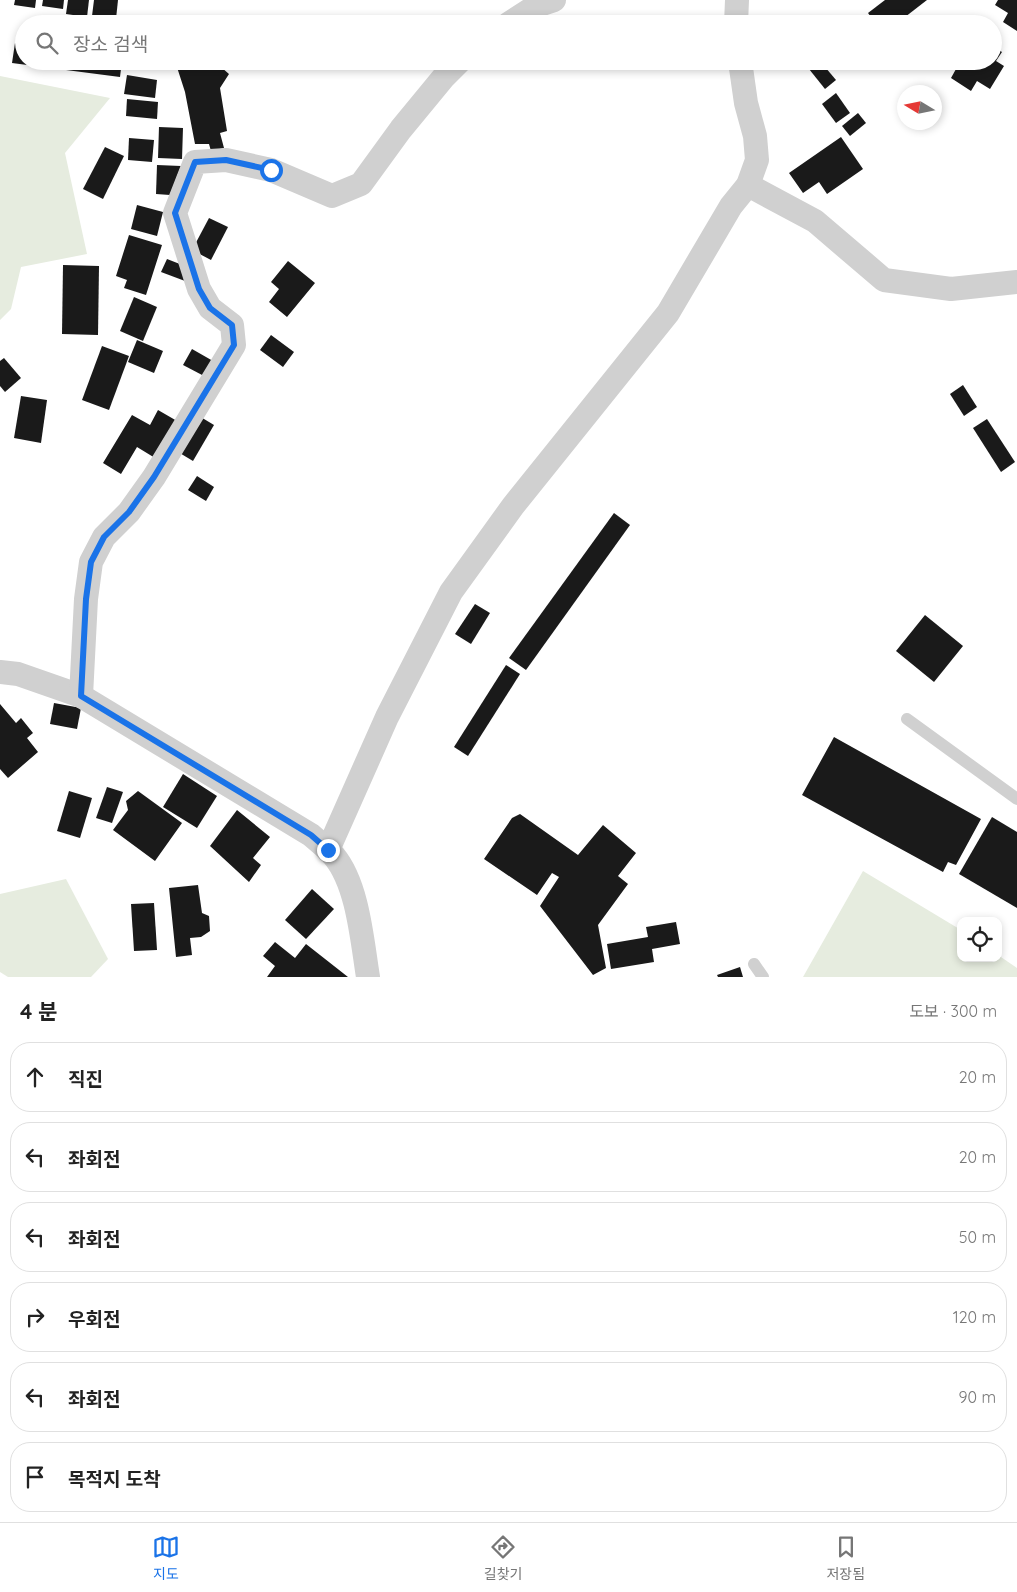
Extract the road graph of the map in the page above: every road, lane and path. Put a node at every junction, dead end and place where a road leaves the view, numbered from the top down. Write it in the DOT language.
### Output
graph roads {
  1 [pos="554,0"];
  2 [pos="737,0"];
  3 [pos="522,15"];
  4 [pos="736,15"];
  5 [pos="451,70"];
  6 [pos="741,70"];
  7 [pos="748,185"];
  8 [pos="1017,282"];
  9 [pos="0,672"];
  10 [pos="81,696"];
  11 [pos="907,719"];
  12 [pos="1017,799"];
  13 [pos="328,850"];
  14 [pos="754,964"];
  15 [pos="368,977"];
  16 [pos="763,977"];
  1 -- 3 [label="street"];
  2 -- 4 [label="street"];
  5 -- 10 [label="street"];
  6 -- 7 [label="street"];
  7 -- 8 [label="street"];
  7 -- 13 [label="street"];
  9 -- 10 [label="street"];
  10 -- 13 [label="street"];
  11 -- 12 [label="lane"];
  13 -- 15 [label="street"];
  14 -- 16 [label="lane"];
}
